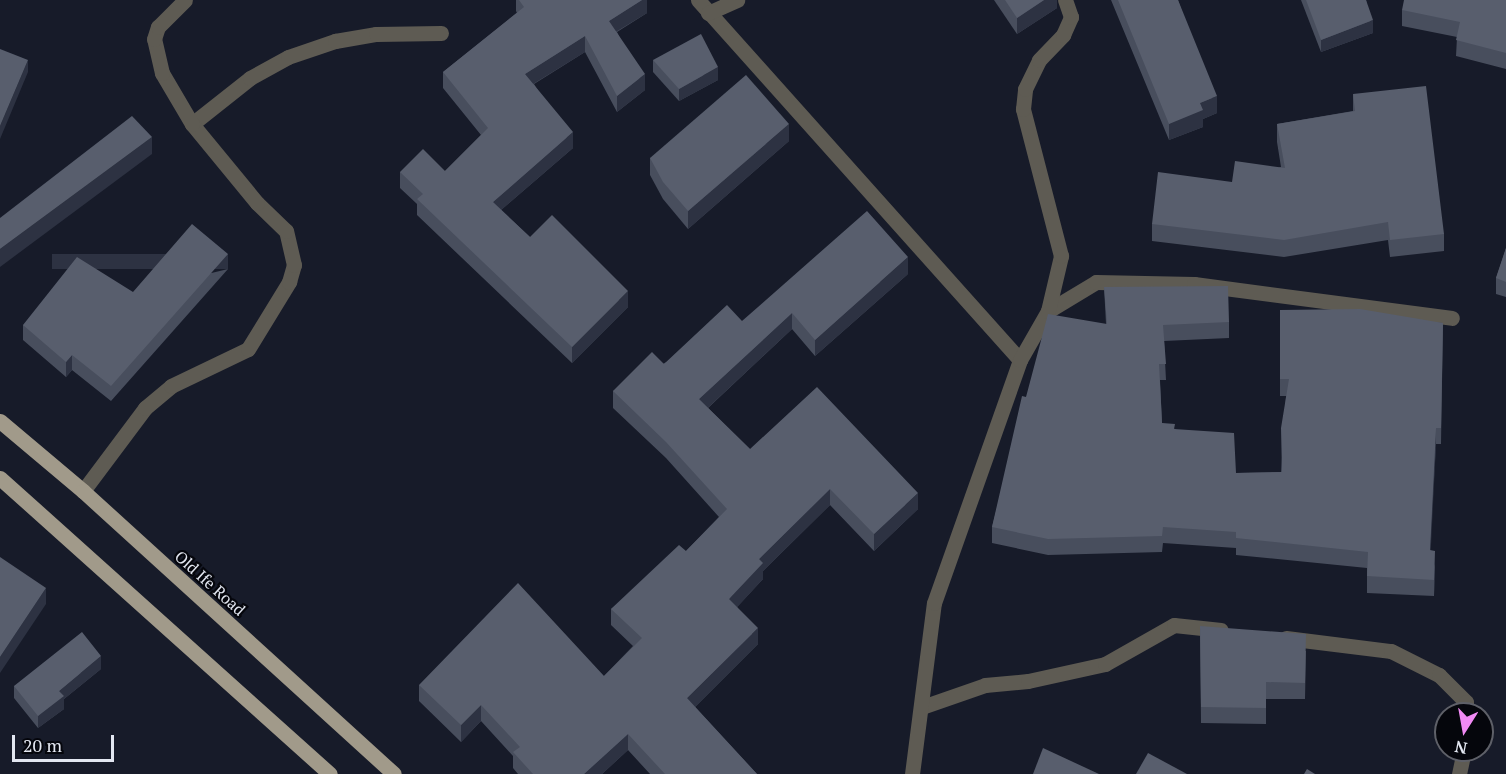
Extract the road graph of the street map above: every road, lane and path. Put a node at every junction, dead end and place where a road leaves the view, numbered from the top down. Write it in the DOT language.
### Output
graph roads {
  1 [pos="185,0"];
  2 [pos="698,0"];
  3 [pos="737,0"];
  4 [pos="1065,0"];
  5 [pos="708,13"];
  6 [pos="441,33"];
  7 [pos="192,124"];
  8 [pos="1048,311"];
  9 [pos="1452,318"];
  10 [pos="1020,360"];
  11 [pos="0,421"];
  12 [pos="0,478"];
  13 [pos="83,491"];
  14 [pos="1243,633"];
  15 [pos="1266,636"];
  16 [pos="1466,702"];
  17 [pos="922,707"];
  18 [pos="330,774"];
  19 [pos="394,774"];
  20 [pos="912,774"];
  1 -- 7 [label="street"];
  2 -- 5 [label="street"];
  3 -- 5 [label="street"];
  4 -- 8 [label="street"];
  5 -- 10 [label="street"];
  6 -- 7 [label="street"];
  7 -- 13 [label="street"];
  8 -- 9 [label="street"];
  8 -- 10 [label="street"];
  10 -- 17 [label="street"];
  11 -- 13 [label="main road, Old Ife Road"];
  12 -- 18 [label="main road"];
  13 -- 19 [label="main road, Old Ife Road"];
  14 -- 17 [label="street"];
  15 -- 16 [label="street"];
  17 -- 20 [label="street"];
}
